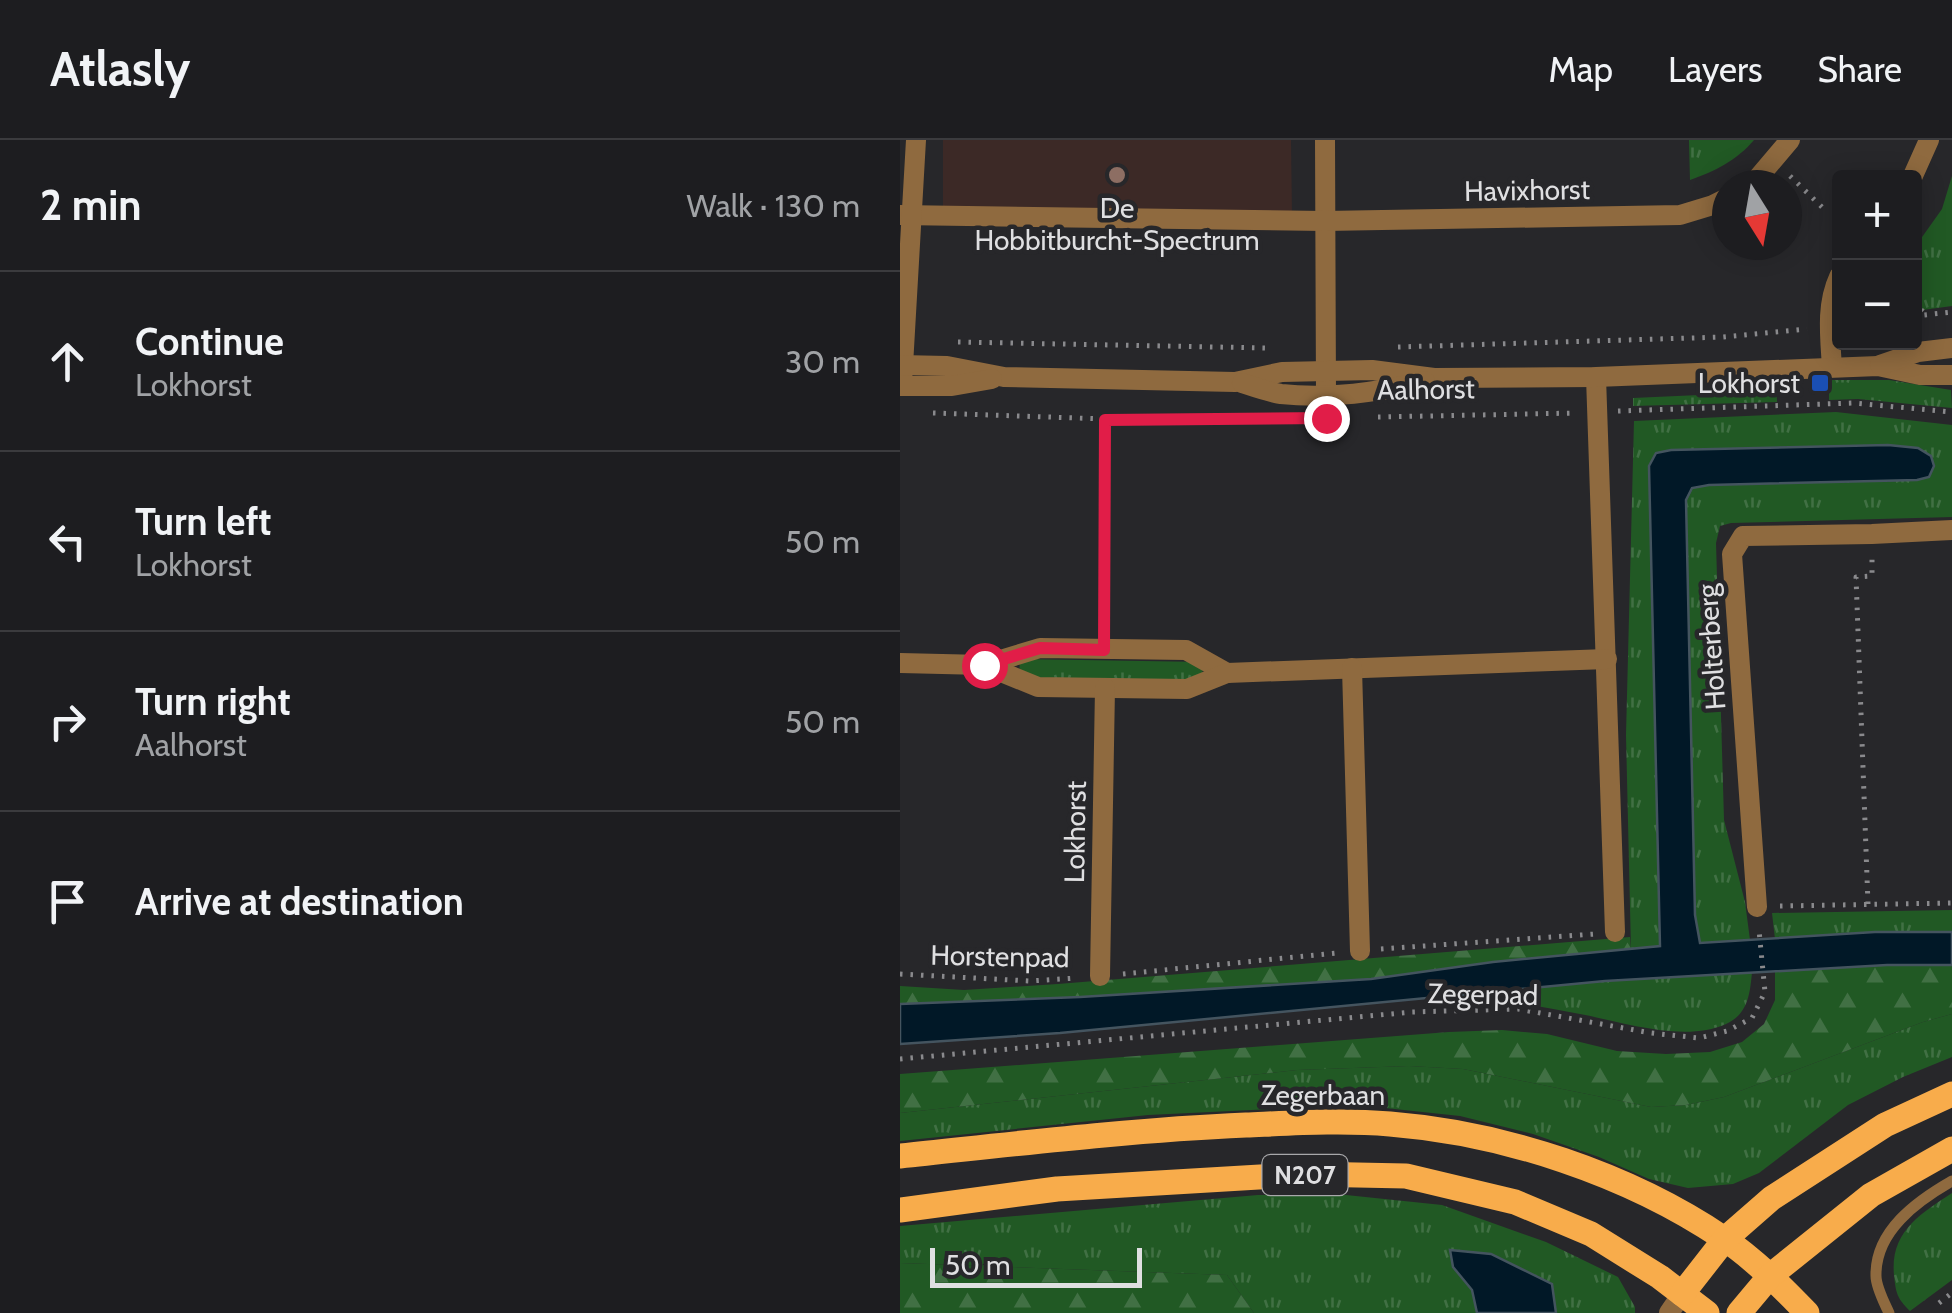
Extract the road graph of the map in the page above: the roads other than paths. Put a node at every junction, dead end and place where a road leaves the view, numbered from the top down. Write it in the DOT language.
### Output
graph roads {
  1 [pos="916,140"];
  2 [pos="1325,140"];
  3 [pos="1790,140"];
  4 [pos="1929,140"];
  5 [pos="1763,170"];
  6 [pos="1916,170"];
  7 [pos="1712,206"];
  8 [pos="906,215"];
  9 [pos="1325,221"];
  10 [pos="1832,296"];
  11 [pos="1952,348"];
  12 [pos="1878,366"];
  13 [pos="1832,367"];
  14 [pos="1325,371"];
  15 [pos="901,375"];
  16 [pos="1952,375"];
  17 [pos="1596,377"];
  18 [pos="1434,378"];
  19 [pos="1235,382"];
  20 [pos="1326,394"];
  21 [pos="1952,530"];
  22 [pos="1607,659"];
  23 [pos="900,663"];
  24 [pos="984,665"];
  25 [pos="1352,668"];
  26 [pos="1226,672"];
  27 [pos="1104,688"];
  28 [pos="1757,907"];
  29 [pos="1616,932"];
  30 [pos="1360,951"];
  31 [pos="1100,976"];
  32 [pos="1952,1094"];
  33 [pos="1952,1150"];
  34 [pos="900,1156"];
  35 [pos="1952,1181"];
  36 [pos="900,1210"];
  37 [pos="1725,1239"];
  38 [pos="1770,1276"];
  39 [pos="1675,1304"];
  40 [pos="1707,1313"];
  41 [pos="1739,1313"];
  42 [pos="1807,1313"];
  43 [pos="1889,1313"];
  1 -- 8 [label="street"];
  2 -- 9 [label="street"];
  3 -- 5 [label="street"];
  4 -- 6 [label="street"];
  7 -- 9 [label="street, Havixhorst"];
  8 -- 9 [label="street, Havixhorst"];
  8 -- 15 [label="street"];
  9 -- 14 [label="street"];
  10 -- 13 [label="street"];
  11 -- 12 [label="street, Aalhorst"];
  12 -- 13 [label="street, Aalhorst"];
  12 -- 16 [label="street, Aalhorst"];
  13 -- 17 [label="street, Aalhorst"];
  14 -- 18 [label="street, Aalhorst"];
  14 -- 19 [label="street, Aalhorst"];
  14 -- 20 [label="street"];
  15 -- 19 [label="street, Aalhorst"];
  17 -- 18 [label="street, Aalhorst"];
  17 -- 22 [label="street"];
  18 -- 20 [label="street, Aalhorst"];
  19 -- 20 [label="street, Aalhorst"];
  21 -- 28 [label="street, Holterberg"];
  22 -- 25 [label="street"];
  22 -- 29 [label="street"];
  23 -- 24 [label="street"];
  24 -- 26 [label="street"];
  24 -- 27 [label="street"];
  25 -- 26 [label="street"];
  25 -- 30 [label="street"];
  26 -- 27 [label="street"];
  27 -- 31 [label="street, Lokhorst"];
  32 -- 37 [label="main road"];
  33 -- 38 [label="main road"];
  34 -- 37 [label="main road, Zegerbaan / N207"];
  35 -- 43 [label="lane"];
  36 -- 39 [label="main road, N207"];
  37 -- 38 [label="main road, N207"];
  37 -- 39 [label="main road"];
  38 -- 41 [label="main road"];
  38 -- 42 [label="main road, N207"];
  39 -- 40 [label="main road, N207"];
}
